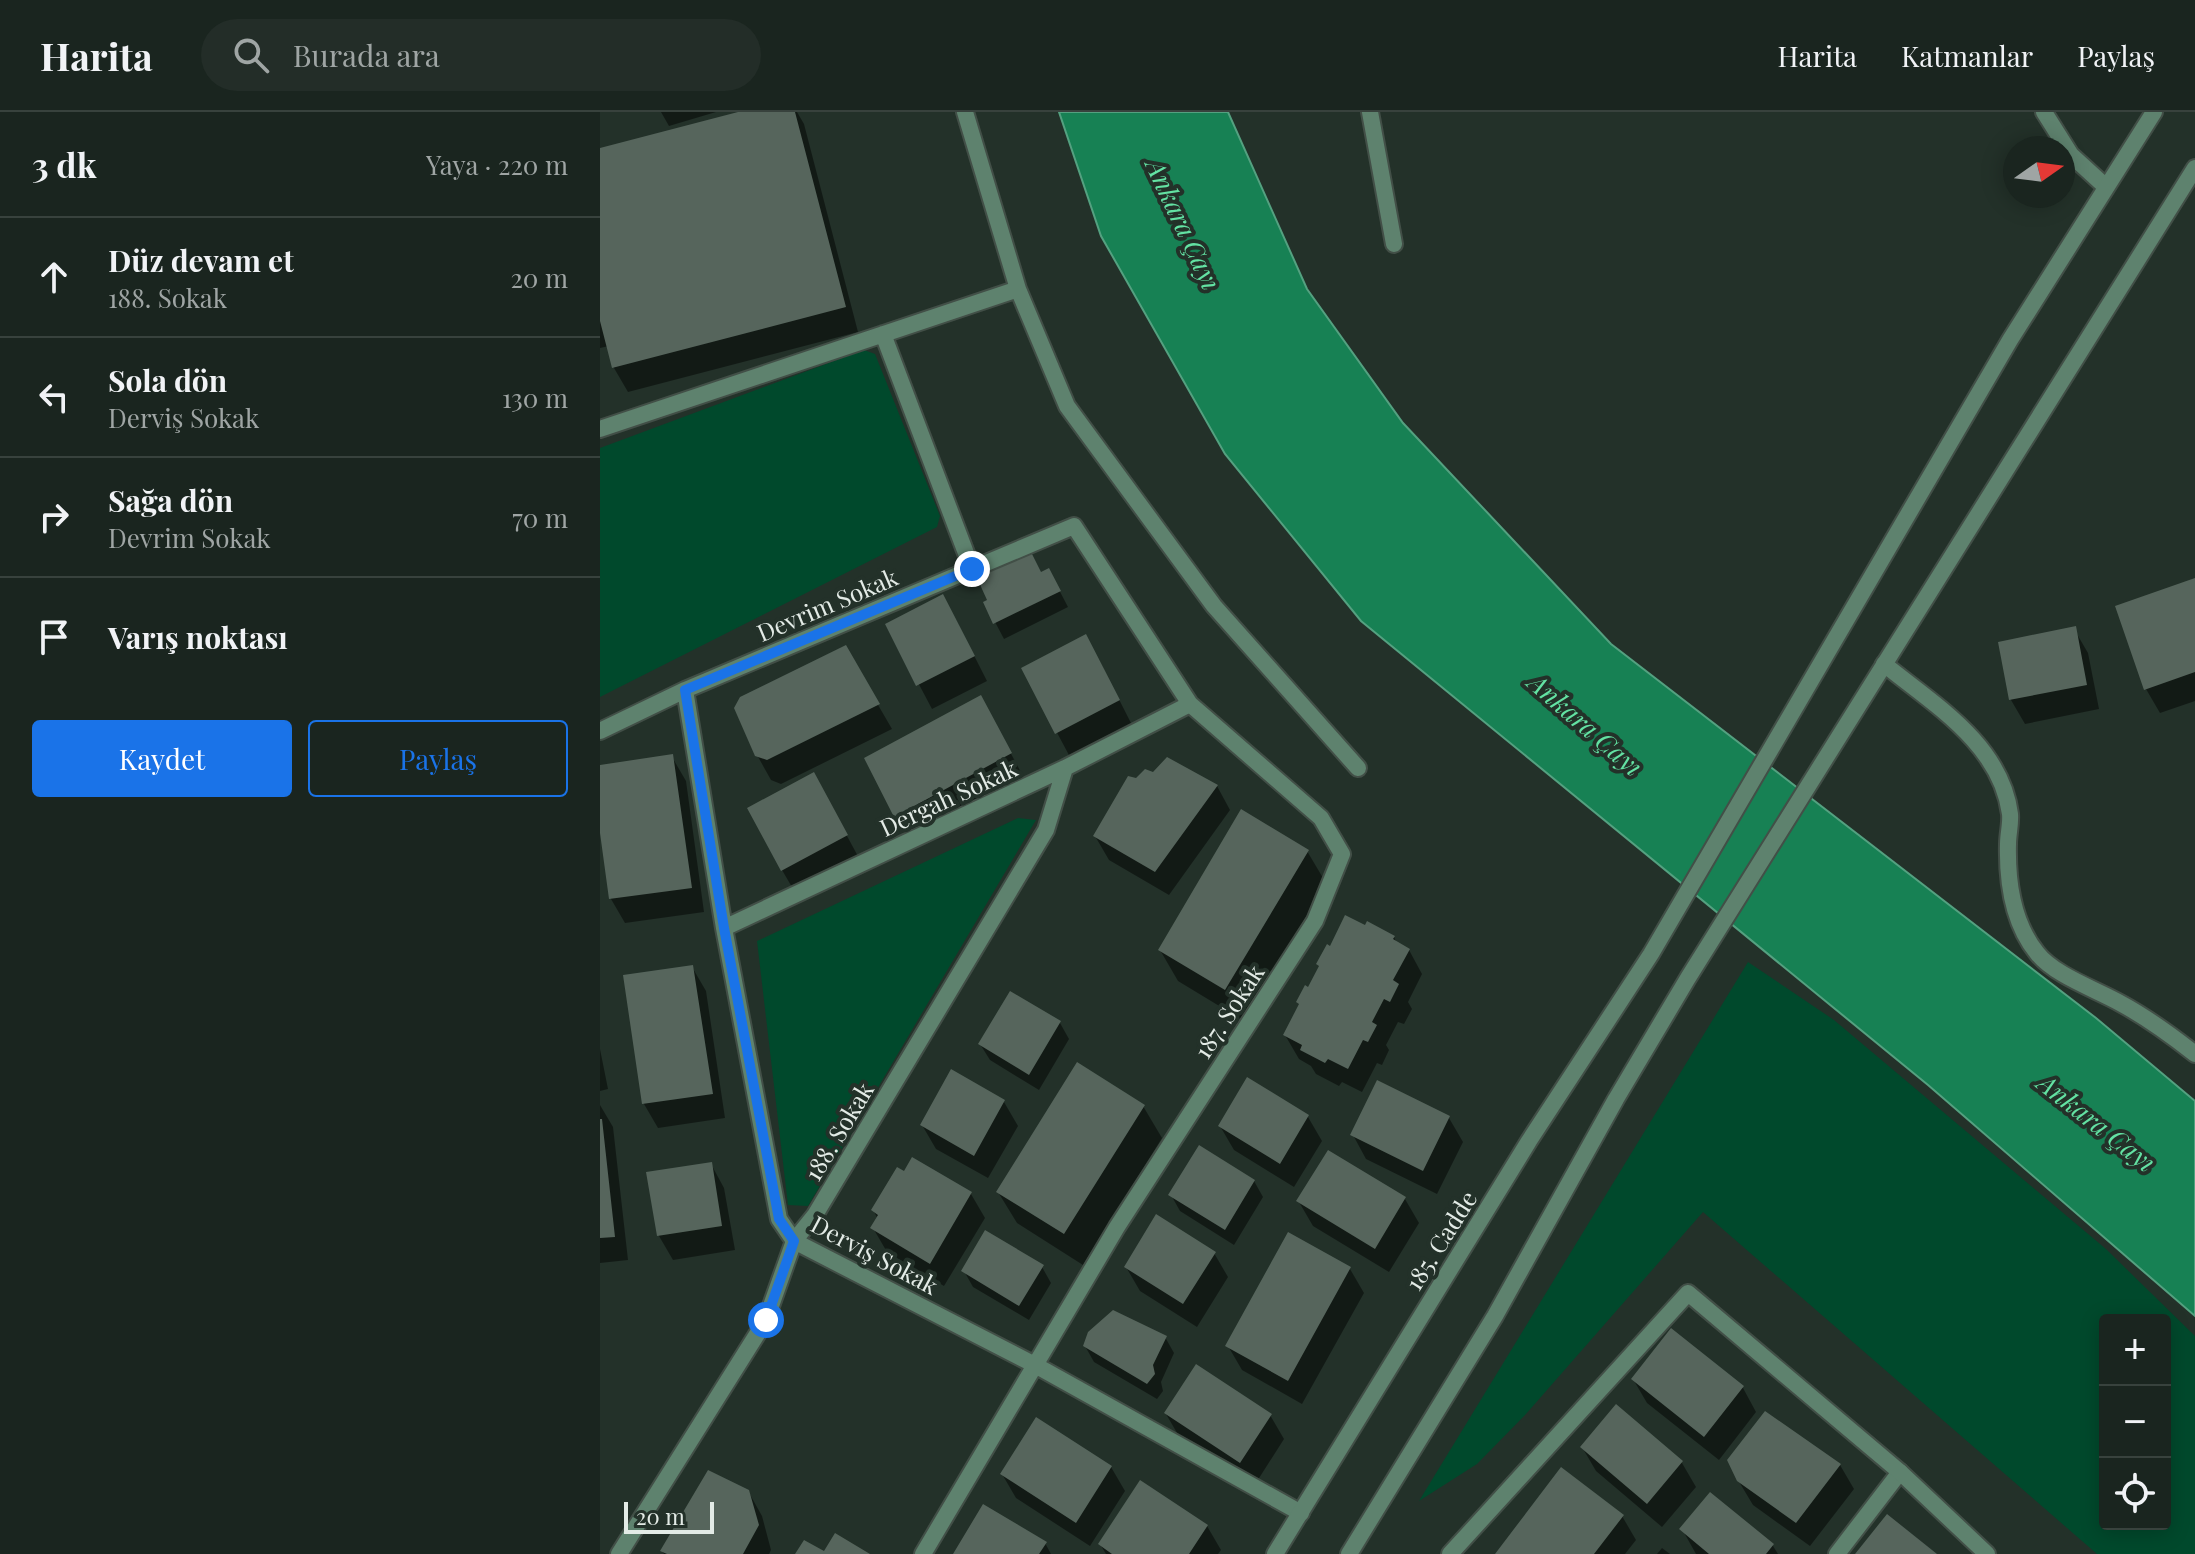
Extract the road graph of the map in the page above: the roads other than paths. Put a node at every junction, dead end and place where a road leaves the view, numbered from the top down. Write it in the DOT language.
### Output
graph roads {
  1 [pos="965,112"];
  2 [pos="1370,112"];
  3 [pos="2044,112"];
  4 [pos="2154,112"];
  5 [pos="2195,168"];
  6 [pos="2106,187"];
  7 [pos="1394,244"];
  8 [pos="1018,289"];
  9 [pos="883,334"];
  10 [pos="600,429"];
  11 [pos="1074,526"];
  12 [pos="972,569"];
  13 [pos="1884,664"];
  14 [pos="685,690"];
  15 [pos="1190,704"];
  16 [pos="600,731"];
  17 [pos="1065,768"];
  18 [pos="1358,768"];
  19 [pos="724,928"];
  20 [pos="2195,1054"];
  21 [pos="794,1241"];
  22 [pos="1035,1365"];
  23 [pos="1900,1472"];
  24 [pos="1301,1513"];
  25 [pos="619,1554"];
  26 [pos="923,1554"];
  27 [pos="1275,1554"];
  28 [pos="1349,1554"];
  29 [pos="1450,1554"];
  30 [pos="1837,1554"];
  31 [pos="1987,1554"];
  1 -- 8 [label="street"];
  2 -- 7 [label="street"];
  3 -- 6 [label="street"];
  4 -- 6 [label="street, 185. Cadde"];
  5 -- 13 [label="street"];
  6 -- 24 [label="street, 185. Cadde"];
  8 -- 9 [label="street"];
  8 -- 18 [label="street"];
  9 -- 10 [label="street"];
  9 -- 12 [label="street"];
  11 -- 12 [label="street, Devrim Sokak"];
  11 -- 15 [label="street, 187. Sokak"];
  12 -- 14 [label="street, Devrim Sokak"];
  13 -- 20 [label="street"];
  13 -- 28 [label="street"];
  14 -- 16 [label="street, Devrim Sokak"];
  14 -- 19 [label="street, Derviş Sokak"];
  15 -- 17 [label="street, Dergah Sokak"];
  15 -- 22 [label="street, 187. Sokak"];
  17 -- 19 [label="street, Dergah Sokak"];
  17 -- 21 [label="street, 188. Sokak"];
  19 -- 21 [label="street, Derviş Sokak"];
  21 -- 22 [label="street, Derviş Sokak"];
  21 -- 25 [label="street, 188. Sokak"];
  22 -- 24 [label="street, Derviş Sokak"];
  22 -- 26 [label="street, 187. Sokak"];
  23 -- 29 [label="street"];
  23 -- 30 [label="street"];
  23 -- 31 [label="street"];
  24 -- 27 [label="street, 185. Cadde"];
}
